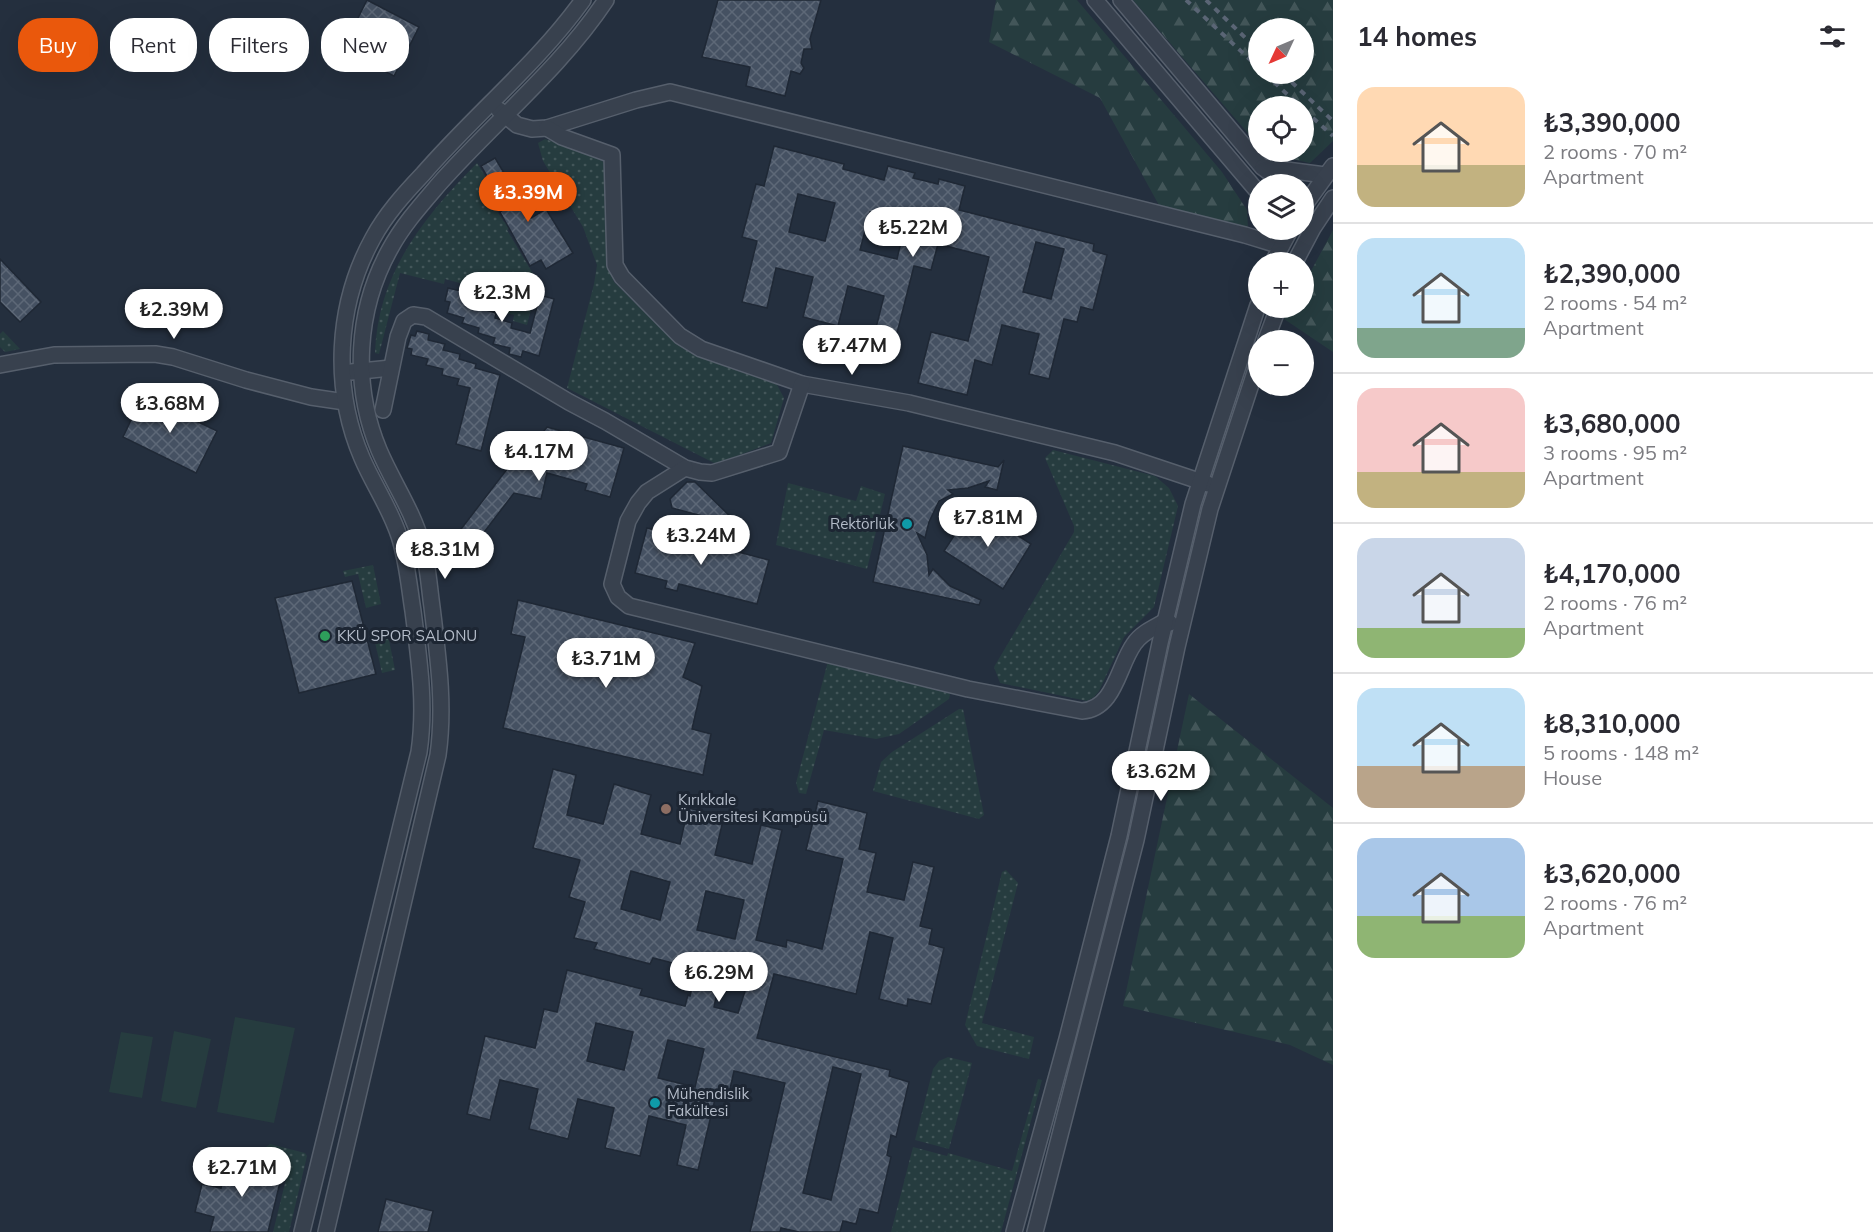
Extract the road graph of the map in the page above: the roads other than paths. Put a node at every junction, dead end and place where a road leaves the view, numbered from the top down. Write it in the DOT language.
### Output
graph roads {
  1 [pos="583,0"];
  2 [pos="606,0"];
  3 [pos="1095,0"];
  4 [pos="1121,0"];
  5 [pos="490,102"];
  6 [pos="504,116"];
  7 [pos="547,128"];
  8 [pos="1262,167"];
  9 [pos="1329,171"];
  10 [pos="1271,174"];
  11 [pos="1247,179"];
  12 [pos="1314,190"];
  13 [pos="1333,198"];
  14 [pos="1314,207"];
  15 [pos="1323,212"];
  16 [pos="1314,227"];
  17 [pos="1278,240"];
  18 [pos="1285,240"];
  19 [pos="1281,246"];
  20 [pos="1278,252"];
  21 [pos="357,274"];
  22 [pos="375,280"];
  23 [pos="1254,318"];
  24 [pos="0,365"];
  25 [pos="391,368"];
  26 [pos="362,372"];
  27 [pos="342,373"];
  28 [pos="802,384"];
  29 [pos="1248,393"];
  30 [pos="345,402"];
  31 [pos="383,410"];
  32 [pos="685,468"];
  33 [pos="1200,481"];
  34 [pos="1217,486"];
  35 [pos="1164,621"];
  36 [pos="1182,626"];
  37 [pos="375,937"];
  38 [pos="394,941"];
  39 [pos="1070,1026"];
  40 [pos="1088,1031"];
  41 [pos="302,1232"];
  42 [pos="326,1232"];
  43 [pos="1014,1232"];
  44 [pos="1035,1232"];
  1 -- 5 [label="street"];
  2 -- 6 [label="street"];
  3 -- 11 [label="street"];
  4 -- 8 [label="street"];
  5 -- 6 [label="street"];
  5 -- 21 [label="street"];
  6 -- 7 [label="street"];
  6 -- 22 [label="street"];
  7 -- 19 [label="street"];
  7 -- 28 [label="street"];
  8 -- 9 [label="street"];
  8 -- 10 [label="street"];
  9 -- 12 [label="street"];
  13 -- 15 [label="street"];
  14 -- 15 [label="street"];
  15 -- 16 [label="street"];
  17 -- 19 [label="street"];
  18 -- 19 [label="street"];
  19 -- 20 [label="street"];
  21 -- 22 [label="street"];
  21 -- 27 [label="street"];
  22 -- 26 [label="street"];
  23 -- 33 [label="street"];
  24 -- 30 [label="street"];
  25 -- 26 [label="street"];
  25 -- 31 [label="street"];
  25 -- 32 [label="street"];
  26 -- 27 [label="street"];
  26 -- 38 [label="street"];
  27 -- 30 [label="street"];
  28 -- 32 [label="street"];
  28 -- 33 [label="street"];
  29 -- 34 [label="street"];
  30 -- 37 [label="street"];
  32 -- 35 [label="street"];
  33 -- 34 [label="street"];
  33 -- 35 [label="street"];
  34 -- 36 [label="street"];
  35 -- 36 [label="street"];
  35 -- 39 [label="street"];
  36 -- 40 [label="street"];
  37 -- 38 [label="street"];
  37 -- 41 [label="street"];
  38 -- 42 [label="street"];
  39 -- 40 [label="street"];
  39 -- 43 [label="street"];
  40 -- 44 [label="street"];
}
